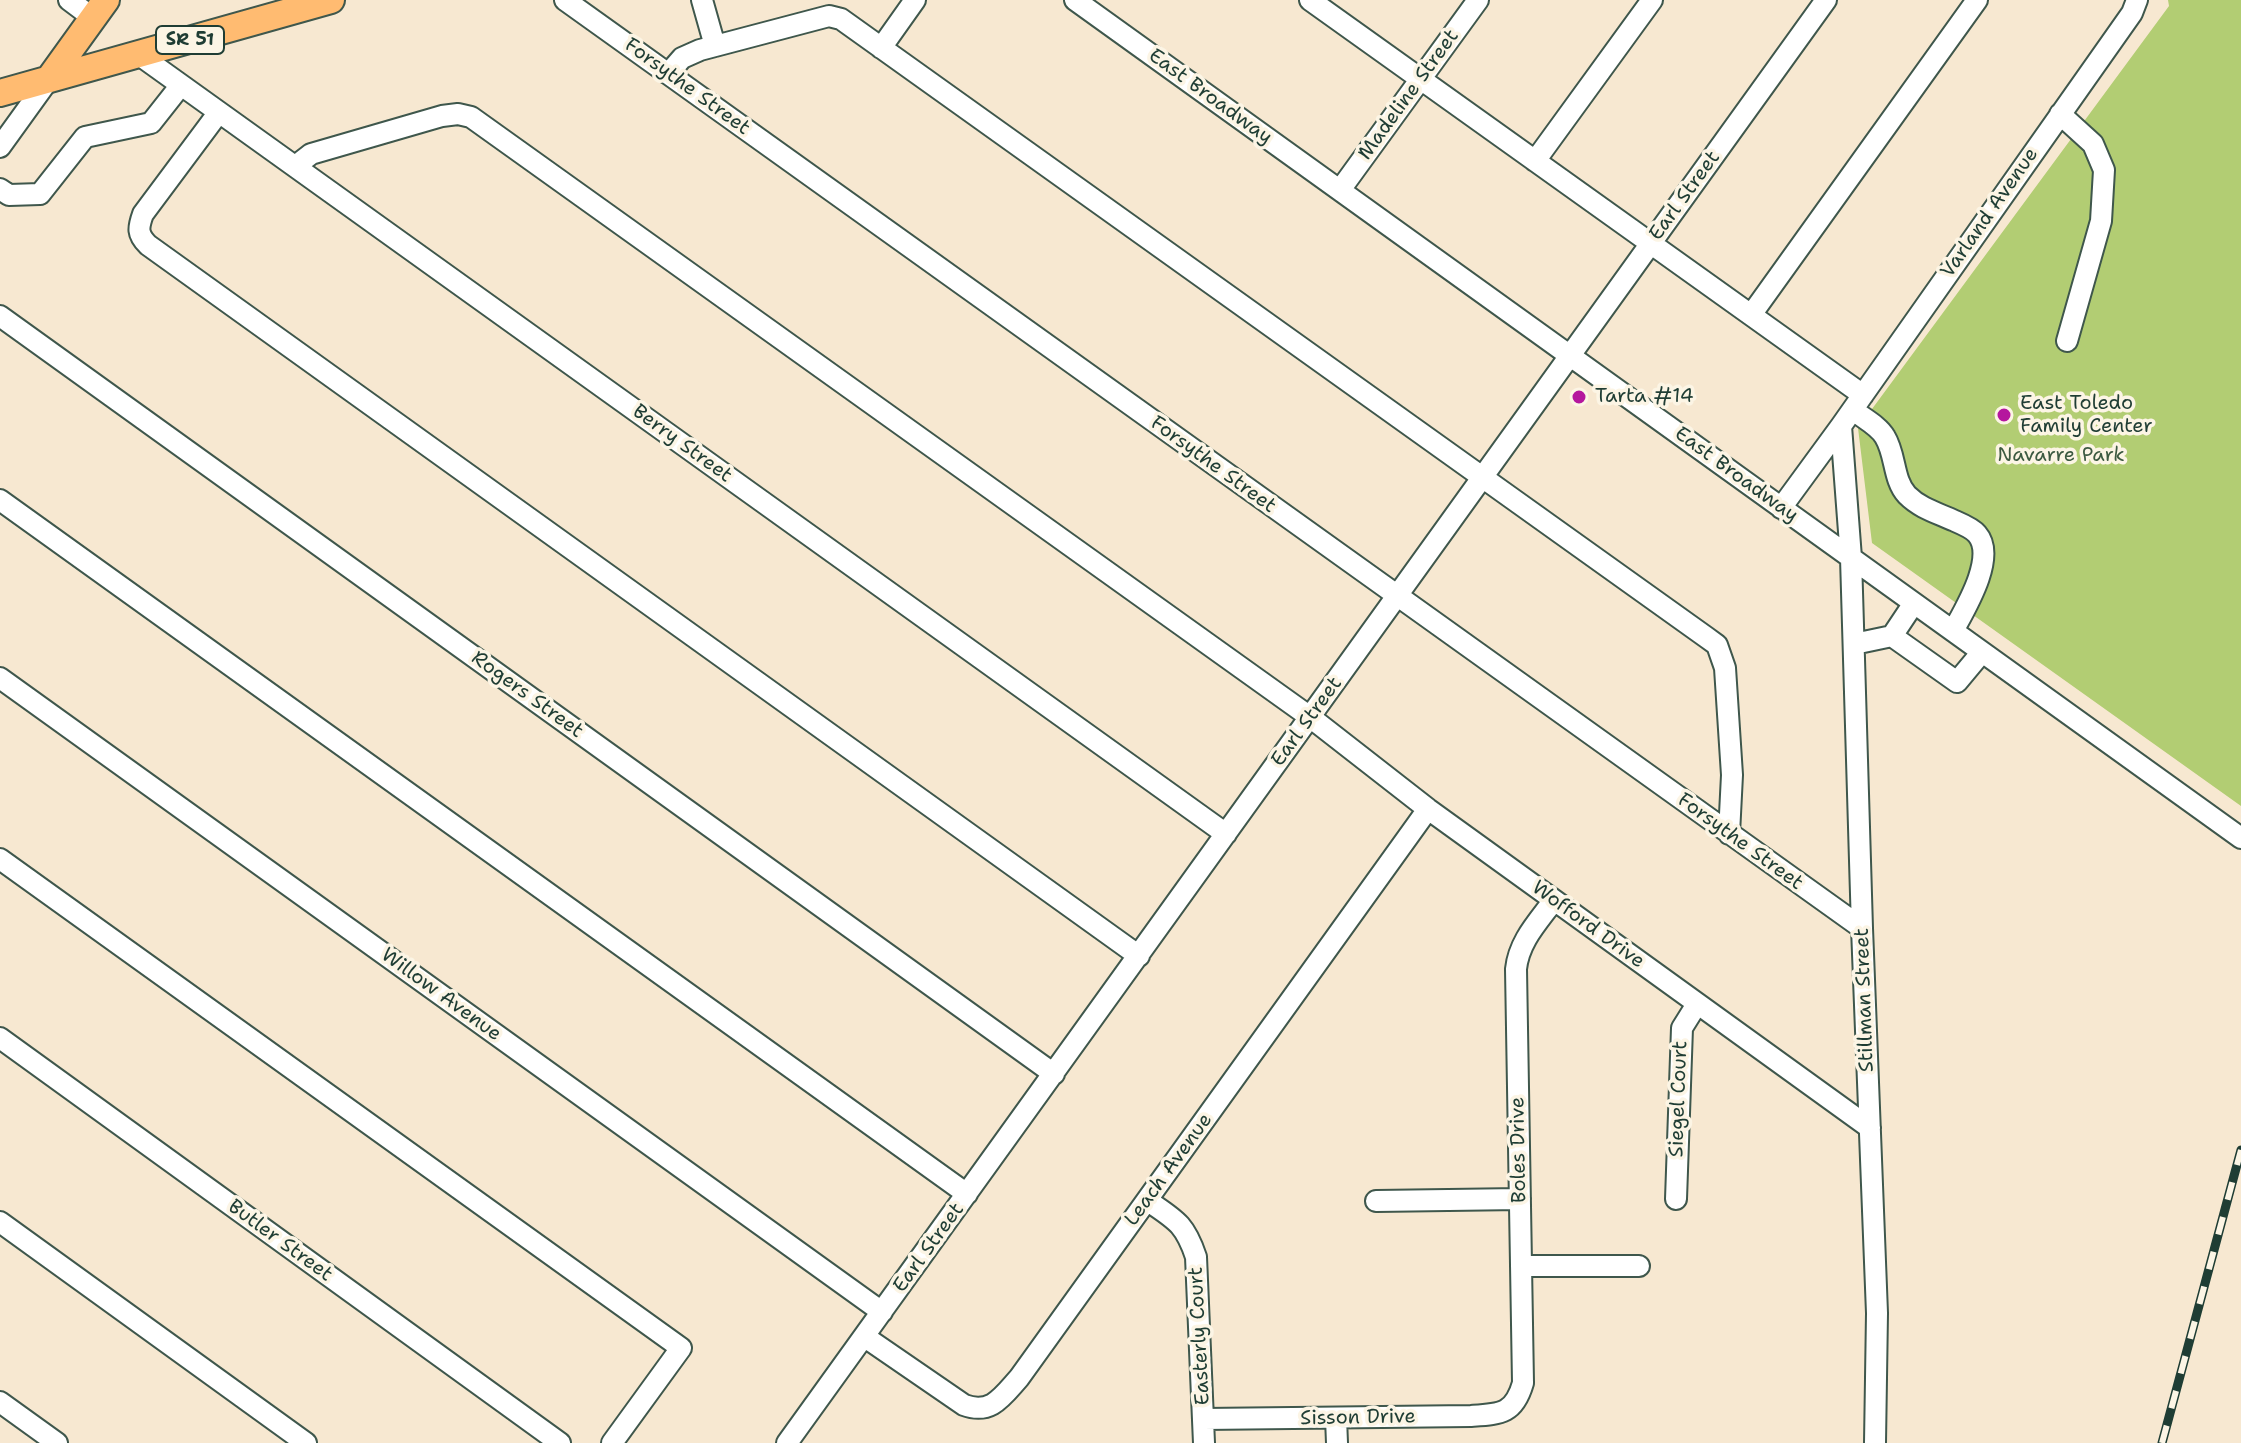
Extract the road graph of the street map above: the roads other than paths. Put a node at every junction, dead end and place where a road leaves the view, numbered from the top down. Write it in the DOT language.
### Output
graph roads {
  1 [pos="69,0"];
  2 [pos="331,0"];
  3 [pos="565,0"];
  4 [pos="702,0"];
  5 [pos="915,0"];
  6 [pos="1075,0"];
  7 [pos="1310,0"];
  8 [pos="1478,0"];
  9 [pos="1652,0"];
  10 [pos="1826,0"];
  11 [pos="1977,0"];
  12 [pos="2137,0"];
  13 [pos="831,8"];
  14 [pos="99,9"];
  15 [pos="715,46"];
  16 [pos="881,48"];
  17 [pos="138,54"];
  18 [pos="668,74"];
  19 [pos="49,79"];
  20 [pos="1421,79"];
  21 [pos="181,85"];
  22 [pos="0,93"];
  23 [pos="219,112"];
  24 [pos="2060,114"];
  25 [pos="0,147"];
  26 [pos="1535,161"];
  27 [pos="297,168"];
  28 [pos="0,189"];
  29 [pos="1340,190"];
  30 [pos="1650,244"];
  31 [pos="1751,315"];
  32 [pos="0,316"];
  33 [pos="2067,341"];
  34 [pos="1570,356"];
  35 [pos="1852,410"];
  36 [pos="1482,478"];
  37 [pos="0,500"];
  38 [pos="1781,508"];
  39 [pos="1851,558"];
  40 [pos="1397,596"];
  41 [pos="1914,603"];
  42 [pos="1953,631"];
  43 [pos="1892,636"];
  44 [pos="1854,644"];
  45 [pos="1982,652"];
  46 [pos="0,678"];
  47 [pos="1310,717"];
  48 [pos="1428,809"];
  49 [pos="1226,834"];
  50 [pos="1729,834"];
  51 [pos="2241,838"];
  52 [pos="0,859"];
  53 [pos="1554,900"];
  54 [pos="1862,928"];
  55 [pos="1139,956"];
  56 [pos="1697,1004"];
  57 [pos="0,1038"];
  58 [pos="1054,1074"];
  59 [pos="1870,1128"];
  60 [pos="967,1194"];
  61 [pos="1520,1199"];
  62 [pos="1676,1199"];
  63 [pos="1148,1201"];
  64 [pos="1376,1201"];
  65 [pos="0,1222"];
  66 [pos="1521,1266"];
  67 [pos="1639,1266"];
  68 [pos="882,1312"];
  69 [pos="865,1337"];
  70 [pos="0,1402"];
  71 [pos="1510,1408"];
  72 [pos="1336,1418"];
  73 [pos="1204,1419"];
  74 [pos="57,1443"];
  75 [pos="306,1443"];
  76 [pos="560,1443"];
  77 [pos="612,1443"];
  78 [pos="787,1443"];
  79 [pos="1204,1443"];
  80 [pos="1337,1443"];
  81 [pos="1875,1443"];
  1 -- 14 [label="street"];
  2 -- 17 [label="main road, SR 51"];
  3 -- 18 [label="street, Forsythe Street"];
  4 -- 15 [label="street"];
  5 -- 16 [label="street"];
  6 -- 29 [label="street, East Broadway"];
  7 -- 20 [label="street"];
  8 -- 20 [label="street, Madeline Street"];
  9 -- 26 [label="street"];
  10 -- 30 [label="street, Earl Street"];
  11 -- 31 [label="street"];
  12 -- 24 [label="street, Varland Avenue"];
  13 -- 15 [label="street"];
  13 -- 16 [label="street"];
  14 -- 19 [label="main road"];
  15 -- 18 [label="street"];
  16 -- 36 [label="street"];
  17 -- 19 [label="main road, SR 51"];
  17 -- 21 [label="street, Berry Street"];
  18 -- 40 [label="street, Forsythe Street"];
  19 -- 22 [label="main road"];
  19 -- 25 [label="street"];
  20 -- 26 [label="street"];
  20 -- 29 [label="street, Madeline Street"];
  21 -- 23 [label="street, Berry Street"];
  21 -- 28 [label="street"];
  23 -- 27 [label="street, Berry Street"];
  23 -- 55 [label="street"];
  24 -- 33 [label="street"];
  24 -- 35 [label="street, Varland Avenue"];
  26 -- 30 [label="street"];
  27 -- 47 [label="street, Wofford Drive"];
  27 -- 49 [label="street, Berry Street"];
  29 -- 34 [label="street, East Broadway"];
  30 -- 31 [label="street"];
  30 -- 34 [label="street, Earl Street"];
  31 -- 35 [label="street"];
  32 -- 58 [label="street, Rogers Street"];
  34 -- 36 [label="street, Earl Street"];
  34 -- 38 [label="street, East Broadway"];
  35 -- 38 [label="street, Varland Avenue"];
  35 -- 39 [label="street"];
  35 -- 42 [label="street"];
  36 -- 40 [label="street, Earl Street"];
  36 -- 50 [label="street"];
  37 -- 60 [label="street"];
  38 -- 39 [label="street, East Broadway"];
  39 -- 41 [label="street, East Broadway"];
  39 -- 44 [label="street, Stillman Street"];
  40 -- 47 [label="street, Earl Street"];
  40 -- 50 [label="street, Forsythe Street"];
  41 -- 42 [label="street, East Broadway"];
  41 -- 43 [label="street"];
  42 -- 45 [label="street, East Broadway"];
  43 -- 44 [label="street"];
  43 -- 45 [label="street"];
  44 -- 54 [label="street, Stillman Street"];
  45 -- 51 [label="street, East Broadway"];
  46 -- 68 [label="street, Willow Avenue"];
  47 -- 48 [label="street, Wofford Drive"];
  47 -- 49 [label="street, Earl Street"];
  48 -- 53 [label="street, Wofford Drive"];
  48 -- 63 [label="street, Leach Avenue"];
  49 -- 55 [label="street, Earl Street"];
  50 -- 54 [label="street, Forsythe Street"];
  52 -- 77 [label="street"];
  53 -- 56 [label="street, Wofford Drive"];
  53 -- 61 [label="street, Boles Drive"];
  54 -- 59 [label="street, Stillman Street"];
  55 -- 58 [label="street, Earl Street"];
  56 -- 59 [label="street, Wofford Drive"];
  56 -- 62 [label="street, Siegel Court"];
  57 -- 76 [label="street, Butler Street"];
  58 -- 60 [label="street, Earl Street"];
  59 -- 81 [label="street, Stillman Street"];
  60 -- 68 [label="street, Earl Street"];
  61 -- 64 [label="street"];
  61 -- 66 [label="street, Boles Drive"];
  63 -- 69 [label="street, Leach Avenue"];
  63 -- 73 [label="street, Easterly Court"];
  65 -- 75 [label="street"];
  66 -- 67 [label="street"];
  66 -- 71 [label="street, Boles Drive"];
  68 -- 69 [label="street, Earl Street"];
  69 -- 78 [label="street, Earl Street"];
  70 -- 74 [label="street"];
  71 -- 72 [label="street, Sisson Drive"];
  72 -- 73 [label="street, Sisson Drive"];
  72 -- 80 [label="street"];
  73 -- 79 [label="street, Easterly Court"];
}
